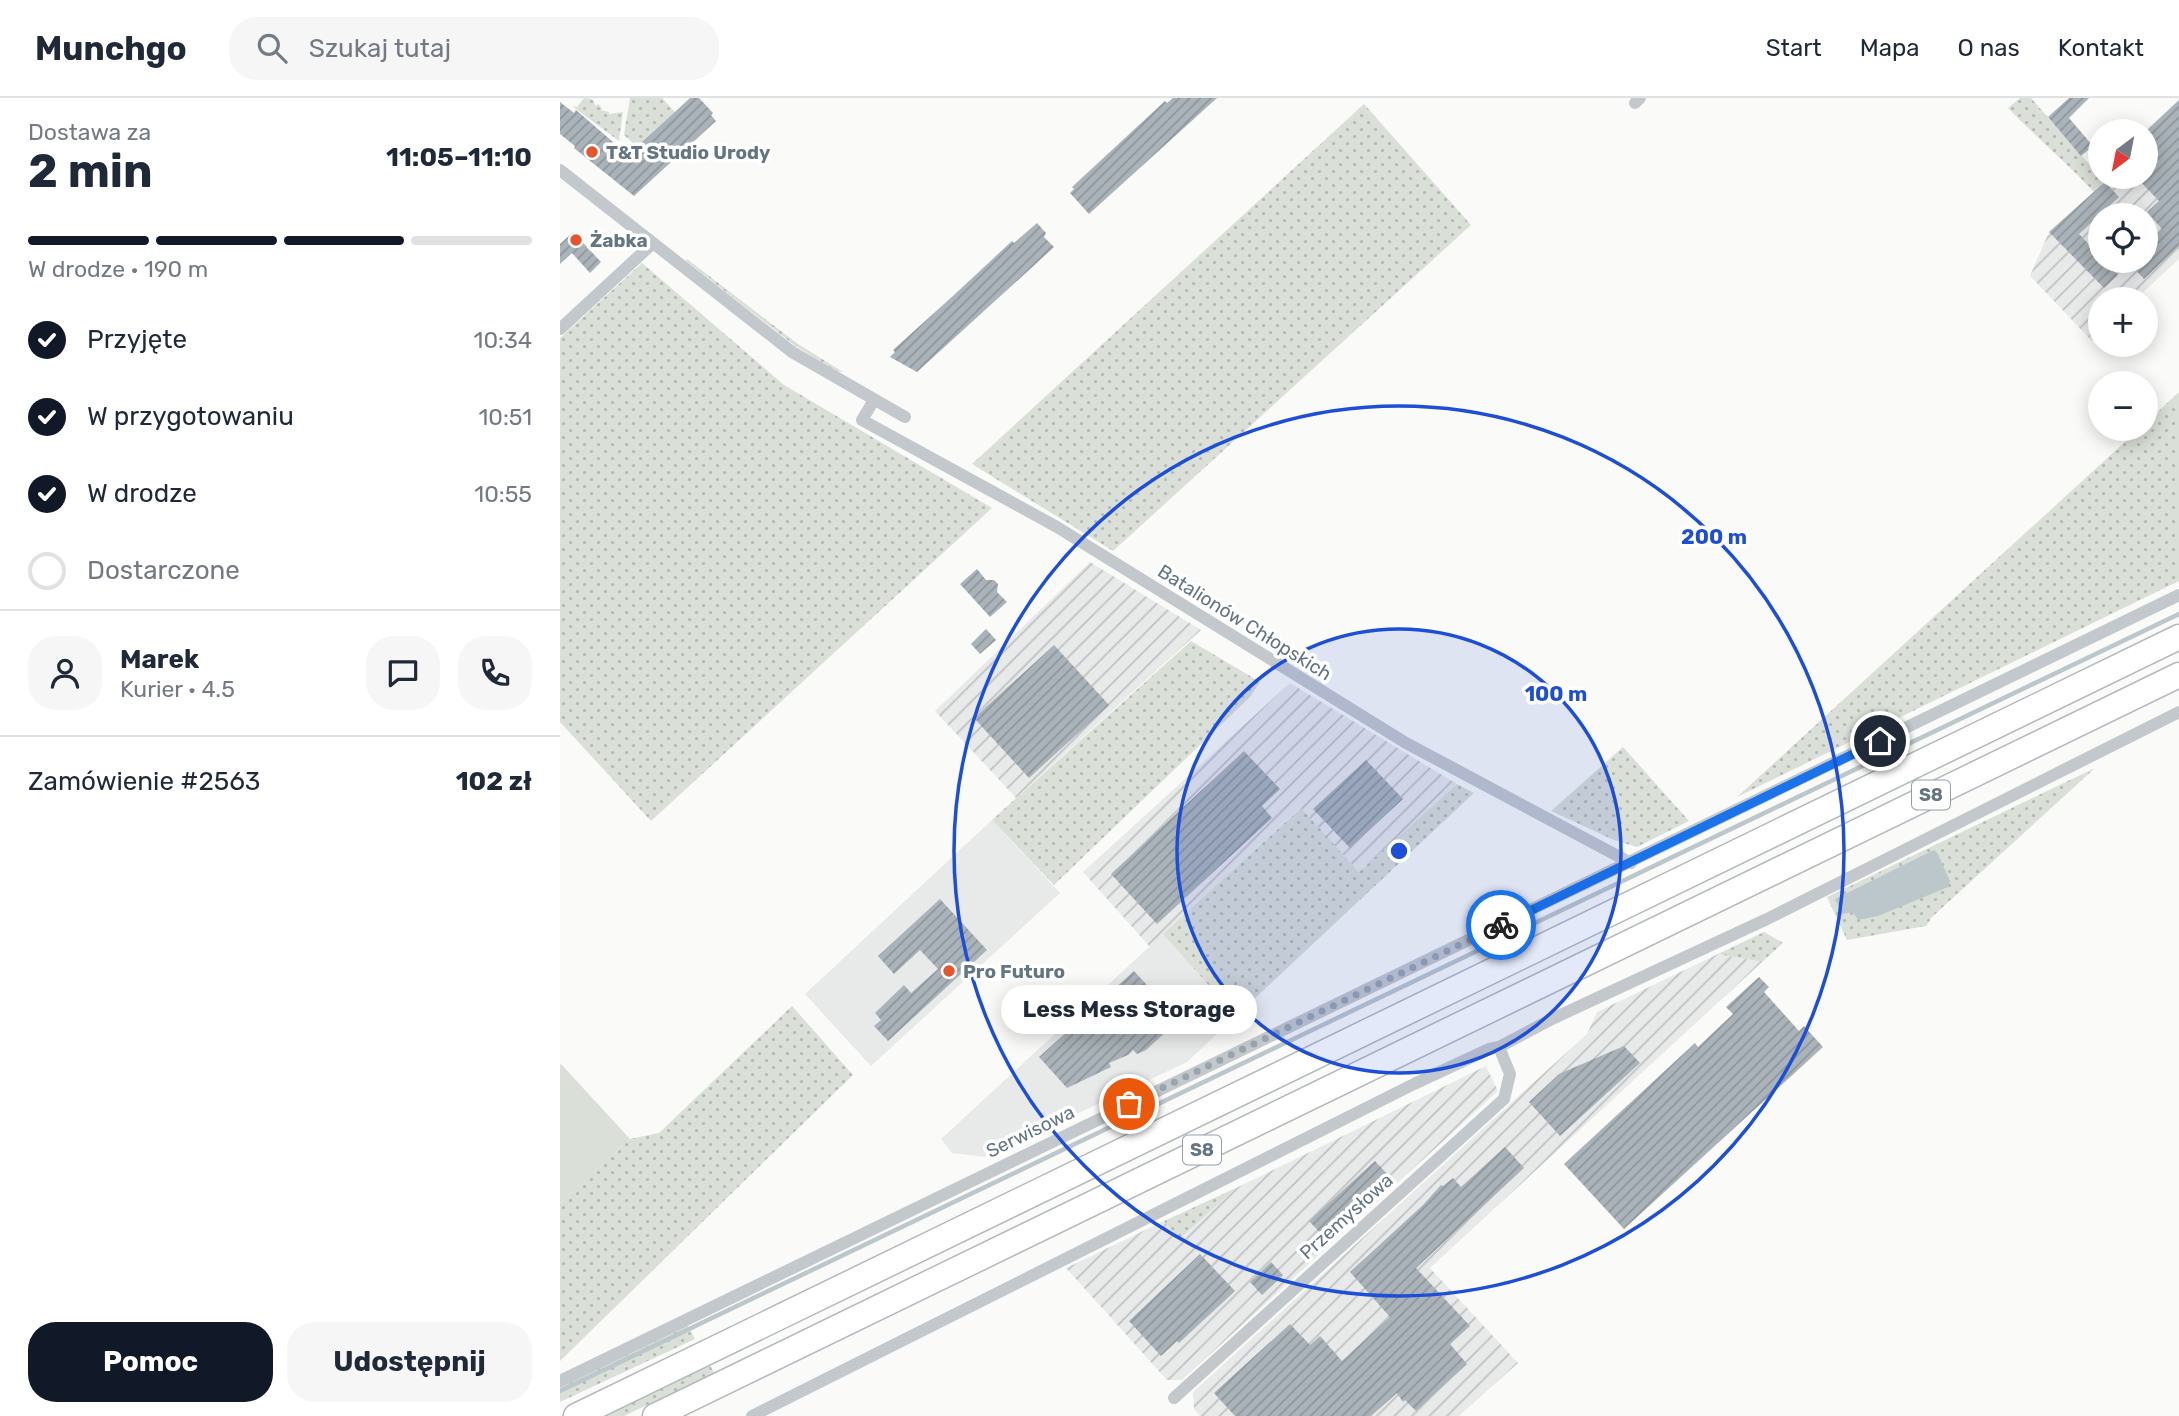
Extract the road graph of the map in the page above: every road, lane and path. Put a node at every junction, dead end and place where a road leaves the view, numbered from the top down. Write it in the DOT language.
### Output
graph roads {
  1 [pos="560,170"];
  2 [pos="652,244"];
  3 [pos="560,329"];
  4 [pos="874,400"];
  5 [pos="905,417"];
  6 [pos="2179,595"];
  7 [pos="2179,636"];
  8 [pos="2179,675"];
  9 [pos="2179,712"];
  10 [pos="1631,863"];
  11 [pos="1499,1047"];
  12 [pos="560,1381"];
  13 [pos="1174,1398"];
  14 [pos="576,1416"];
  15 [pos="655,1416"];
  16 [pos="752,1416"];
  1 -- 2 [label="street"];
  2 -- 3 [label="street"];
  2 -- 4 [label="street"];
  4 -- 5 [label="street"];
  4 -- 10 [label="street, Batalionów Chłopskich"];
  6 -- 10 [label="street, Serwisowa"];
  7 -- 14 [label="highway, S8"];
  8 -- 15 [label="highway, S8"];
  9 -- 11 [label="street"];
  10 -- 12 [label="street, Serwisowa"];
  11 -- 13 [label="street, Przemysłowa"];
  11 -- 16 [label="street"];
}
